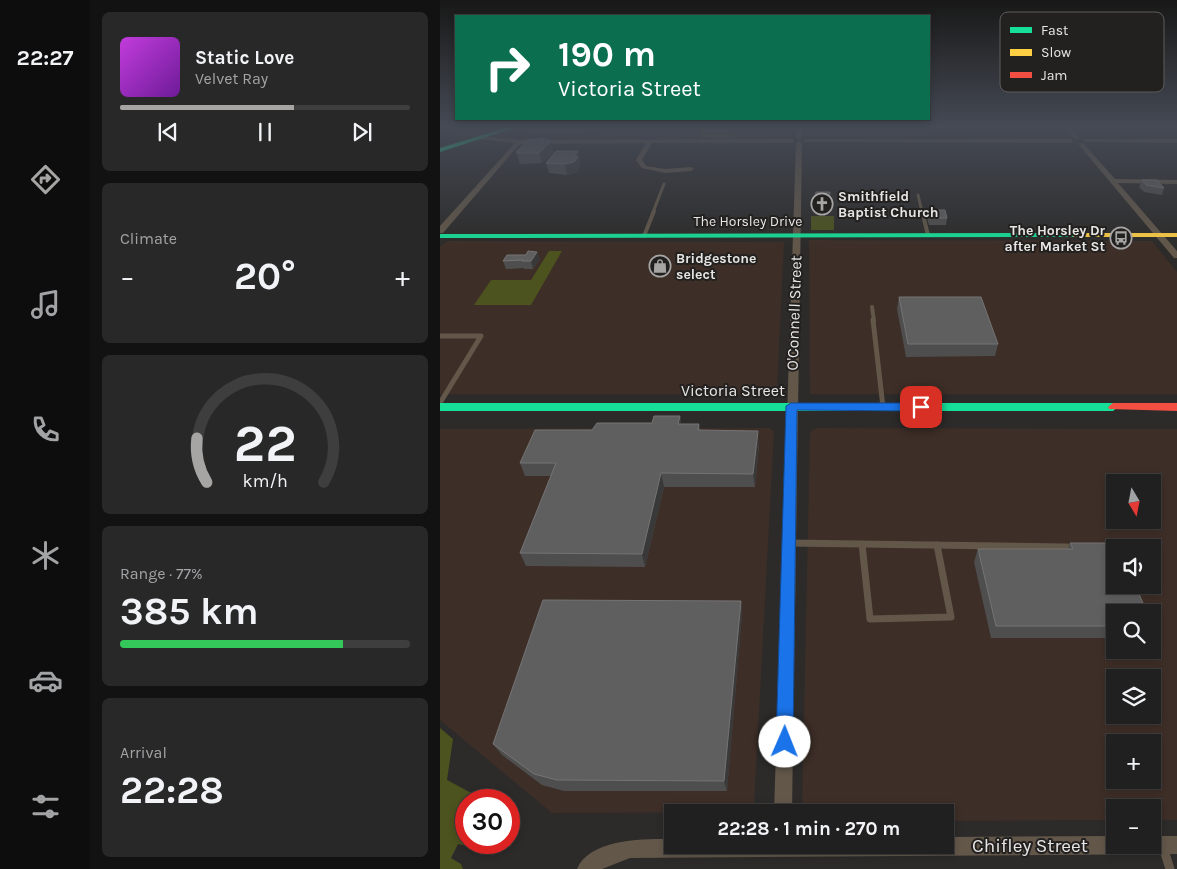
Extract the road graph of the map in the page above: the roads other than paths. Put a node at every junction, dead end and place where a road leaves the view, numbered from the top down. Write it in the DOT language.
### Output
graph roads {
  1 [pos="497,167"];
  2 [pos="643,167"];
  3 [pos="798,167"];
  4 [pos="1101,167"];
  5 [pos="690,169"];
  6 [pos="1114,181"];
  7 [pos="1177,182"];
  8 [pos="664,184"];
  9 [pos="918,195"];
  10 [pos="440,232"];
  11 [pos="928,235"];
  12 [pos="1159,235"];
  13 [pos="1177,235"];
  14 [pos="440,236"];
  15 [pos="644,236"];
  16 [pos="797,236"];
  17 [pos="1177,256"];
  18 [pos="872,307"];
  19 [pos="440,336"];
  20 [pos="440,403"];
  21 [pos="440,407"];
  22 [pos="882,407"];
  23 [pos="1177,407"];
  24 [pos="791,412"];
  25 [pos="440,416"];
  26 [pos="1177,416"];
  27 [pos="788,543"];
  28 [pos="862,544"];
  29 [pos="937,545"];
  30 [pos="1067,547"];
  31 [pos="783,804"];
  32 [pos="1106,845"];
  33 [pos="954,846"];
  34 [pos="1161,847"];
  35 [pos="664,848"];
  36 [pos="587,869"];
  37 [pos="1170,869"];
  1 -- 10 [label="street"];
  2 -- 5 [label="street"];
  3 -- 16 [label="street, O'Connell Street"];
  4 -- 6 [label="street"];
  6 -- 7 [label="street"];
  6 -- 12 [label="street"];
  8 -- 15 [label="lane"];
  9 -- 11 [label="lane"];
  11 -- 12 [label="main road, The Horsley Drive"];
  11 -- 16 [label="main road, The Horsley Drive"];
  12 -- 13 [label="main road, The Horsley Drive"];
  12 -- 17 [label="street"];
  14 -- 15 [label="main road, The Horsley Drive"];
  15 -- 16 [label="main road, The Horsley Drive"];
  16 -- 24 [label="street, O'Connell Street"];
  18 -- 22 [label="lane"];
  19 -- 20 [label="lane"];
  21 -- 24 [label="main road, Victoria Street"];
  22 -- 23 [label="main road, Victoria Street"];
  22 -- 24 [label="main road, Victoria Street"];
  24 -- 25 [label="main road, Victoria Street"];
  24 -- 26 [label="main road, Victoria Street"];
  24 -- 27 [label="street, O'Connell Street"];
  27 -- 28 [label="lane"];
  27 -- 31 [label="street, O'Connell Street"];
  28 -- 29 [label="lane"];
  28 -- 29 [label="lane"];
  29 -- 30 [label="lane"];
  32 -- 33 [label="street, Chifley Street"];
  34 -- 37 [label="lane"];
  35 -- 36 [label="street, Chifley Street"];
}
